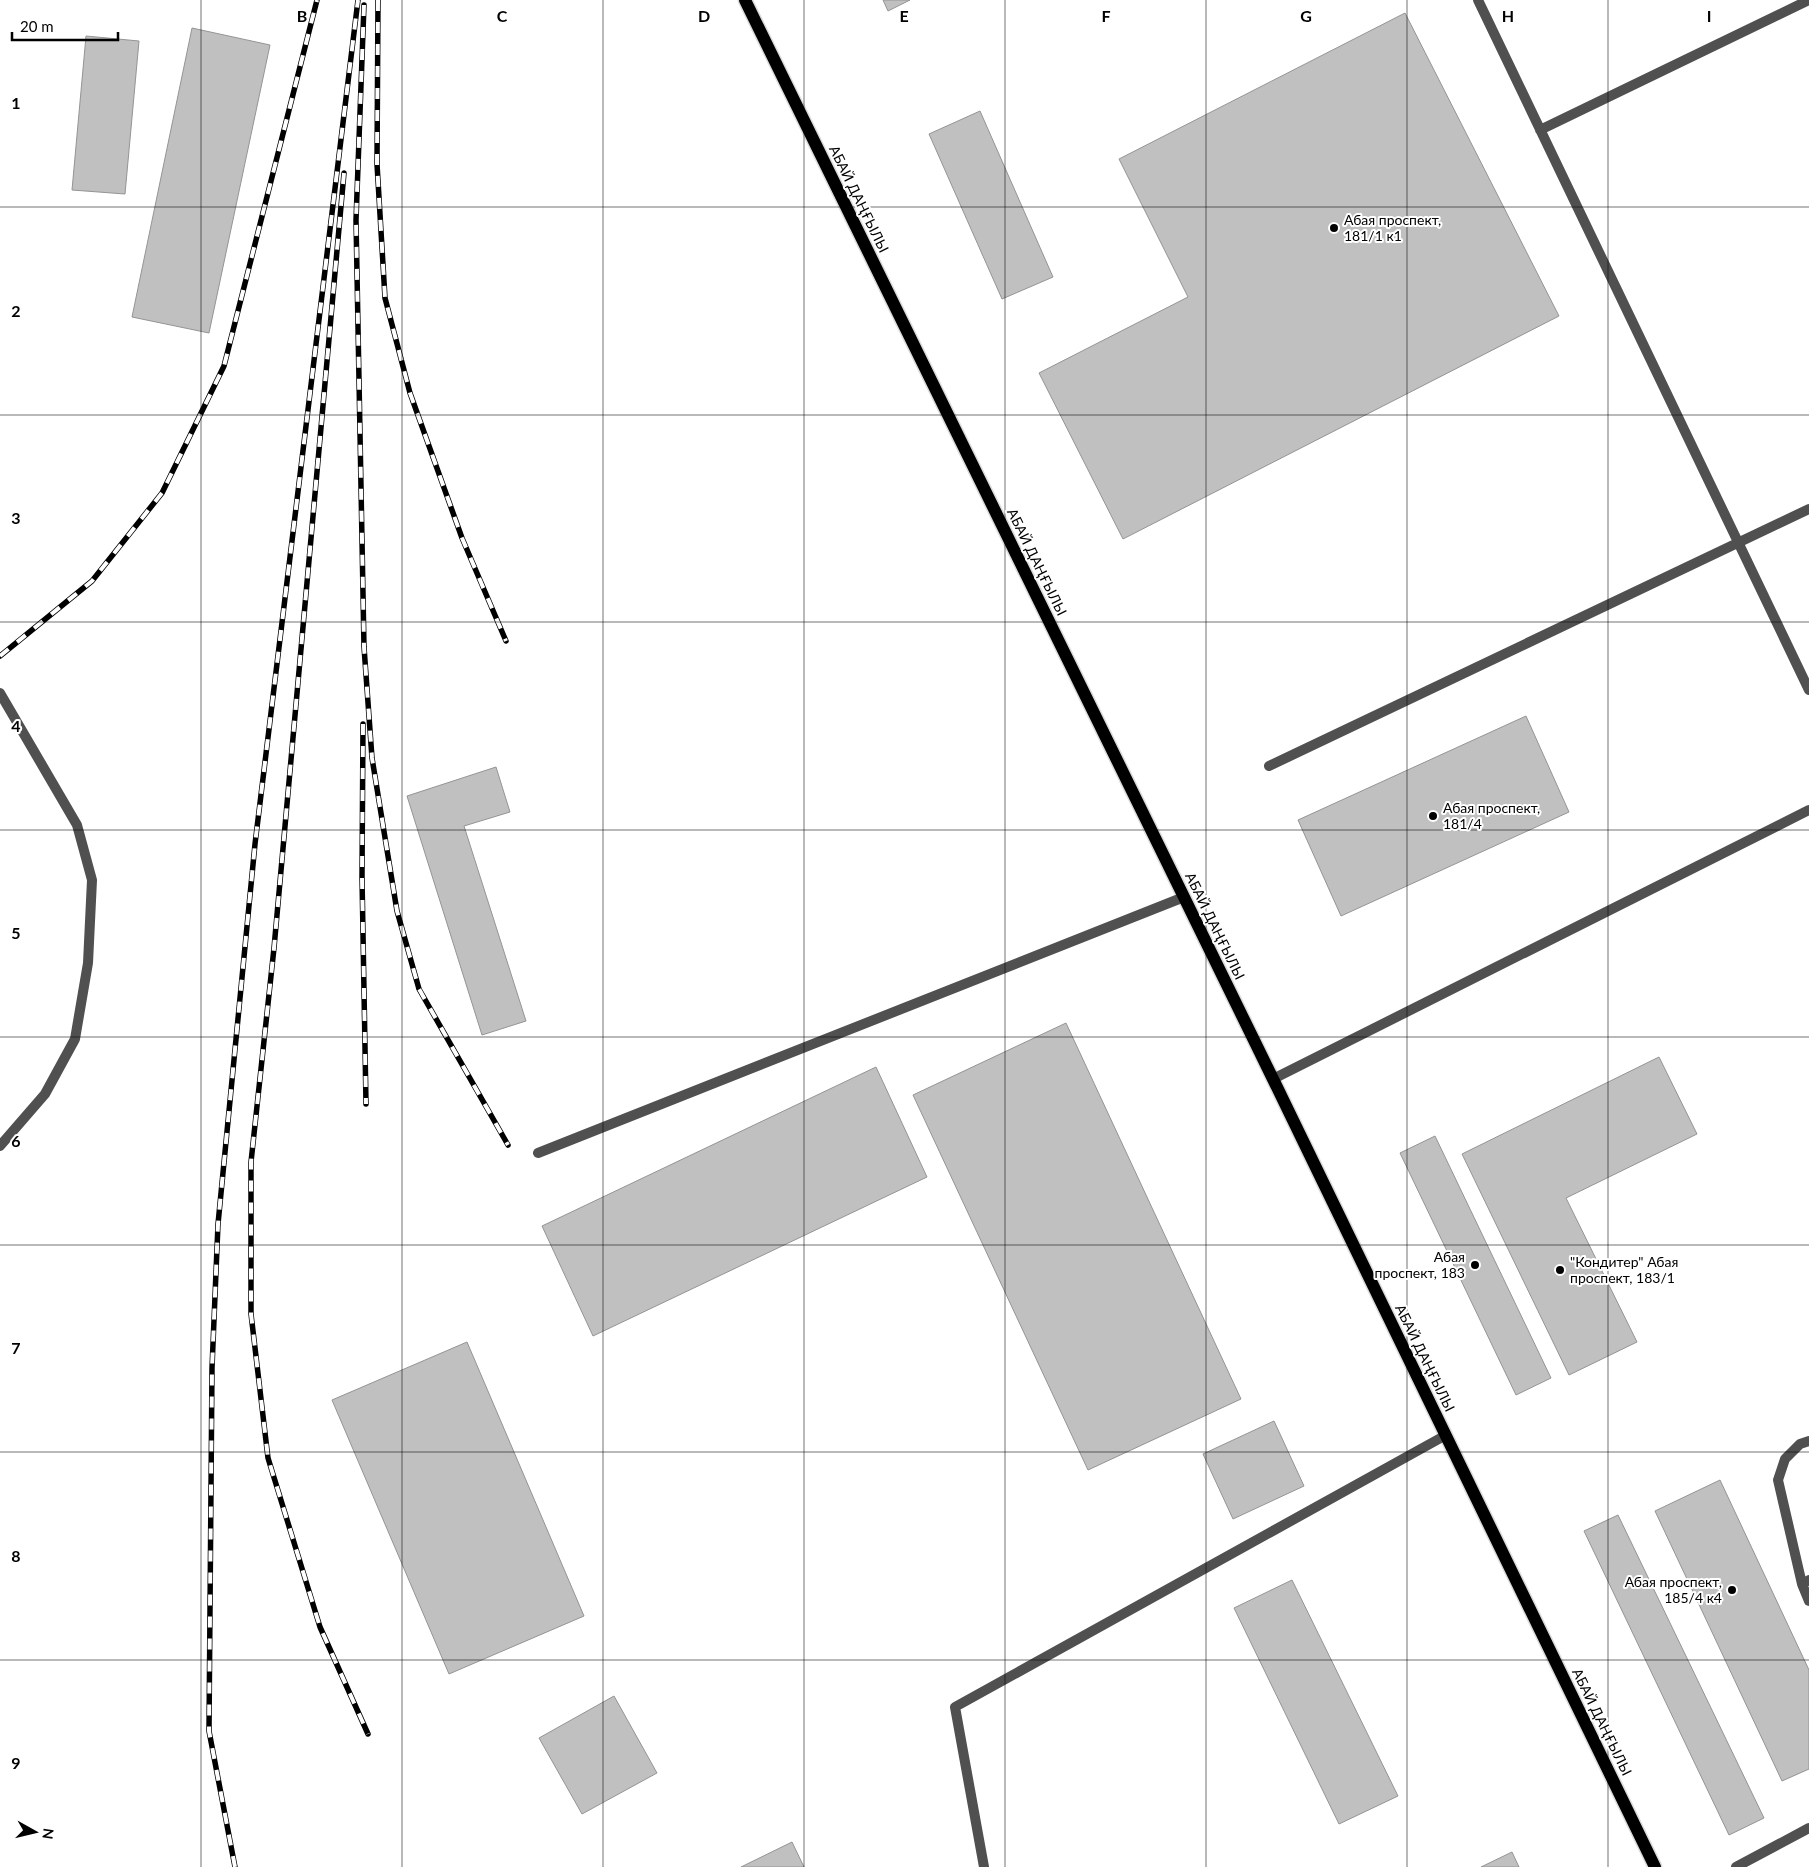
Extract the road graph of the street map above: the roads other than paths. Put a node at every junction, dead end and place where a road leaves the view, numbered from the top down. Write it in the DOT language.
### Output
graph roads {
  1 [pos="745,0"];
  2 [pos="1478,0"];
  3 [pos="1809,0"];
  4 [pos="1540,130"];
  5 [pos="1809,509"];
  6 [pos="1738,541"];
  7 [pos="1809,690"];
  8 [pos="0,692"];
  9 [pos="1269,766"];
  10 [pos="1809,810"];
  11 [pos="1184,896"];
  12 [pos="1273,1078"];
  13 [pos="0,1146"];
  14 [pos="538,1154"];
  15 [pos="1446,1435"];
  16 [pos="1809,1441"];
  17 [pos="1806,1582"];
  18 [pos="1809,1601"];
  19 [pos="1809,1828"];
  20 [pos="984,1867"];
  21 [pos="1655,1867"];
  22 [pos="1736,1867"];
  1 -- 11 [label="main road, АБАЙ ДАҢҒЫЛЫ"];
  2 -- 4 [label="lane"];
  3 -- 4 [label="lane"];
  4 -- 6 [label="lane"];
  5 -- 6 [label="lane"];
  6 -- 7 [label="lane"];
  6 -- 9 [label="lane"];
  8 -- 13 [label="lane"];
  10 -- 12 [label="lane"];
  11 -- 12 [label="main road, АБАЙ ДАҢҒЫЛЫ"];
  11 -- 14 [label="lane"];
  12 -- 15 [label="main road, АБАЙ ДАҢҒЫЛЫ"];
  15 -- 20 [label="lane"];
  15 -- 21 [label="main road, АБАЙ ДАҢҒЫЛЫ"];
  16 -- 17 [label="lane"];
  17 -- 18 [label="lane"];
  19 -- 22 [label="lane"];
}
